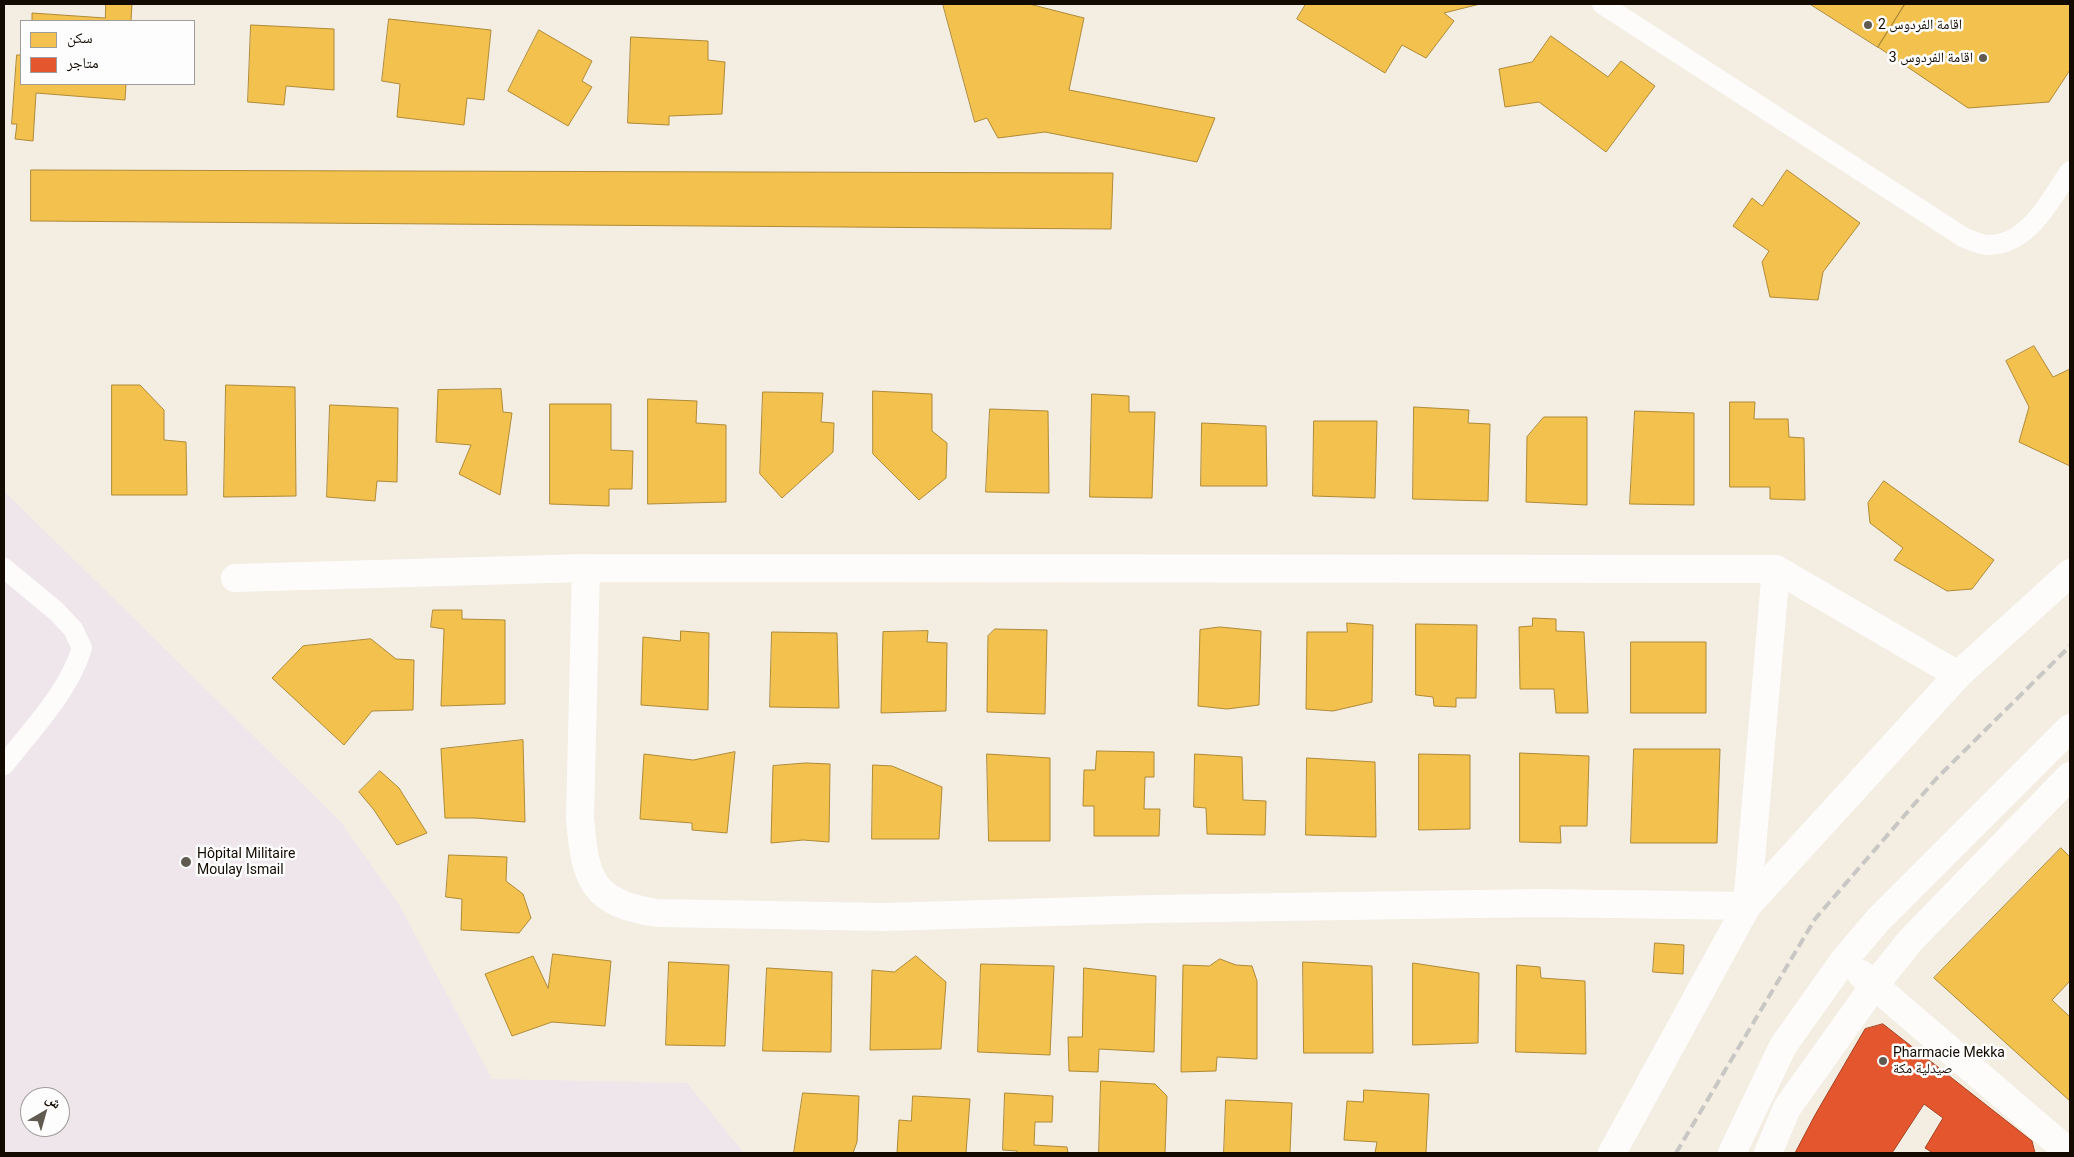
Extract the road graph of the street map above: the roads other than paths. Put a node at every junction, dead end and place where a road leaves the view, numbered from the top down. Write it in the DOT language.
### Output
graph roads {
  1 [pos="1602,4"];
  2 [pos="2070,171"];
  3 [pos="4,568"];
  4 [pos="586,568"];
  5 [pos="1776,569"];
  6 [pos="2070,573"];
  7 [pos="235,578"];
  8 [pos="1958,675"];
  9 [pos="2070,728"];
  10 [pos="4,765"];
  11 [pos="2070,776"];
  12 [pos="1747,906"];
  13 [pos="1844,960"];
  14 [pos="1874,986"];
  15 [pos="1612,1153"];
  16 [pos="1732,1153"];
  17 [pos="1768,1153"];
  18 [pos="2070,1153"];
  1 -- 2 [label="lane"];
  3 -- 10 [label="lane"];
  4 -- 5 [label="street"];
  4 -- 7 [label="street"];
  4 -- 12 [label="street"];
  5 -- 8 [label="street"];
  5 -- 12 [label="street"];
  6 -- 8 [label="street"];
  8 -- 12 [label="street"];
  9 -- 13 [label="street"];
  11 -- 14 [label="street"];
  12 -- 15 [label="street"];
  13 -- 14 [label="street"];
  13 -- 16 [label="street"];
  14 -- 17 [label="street"];
  14 -- 18 [label="street"];
}
